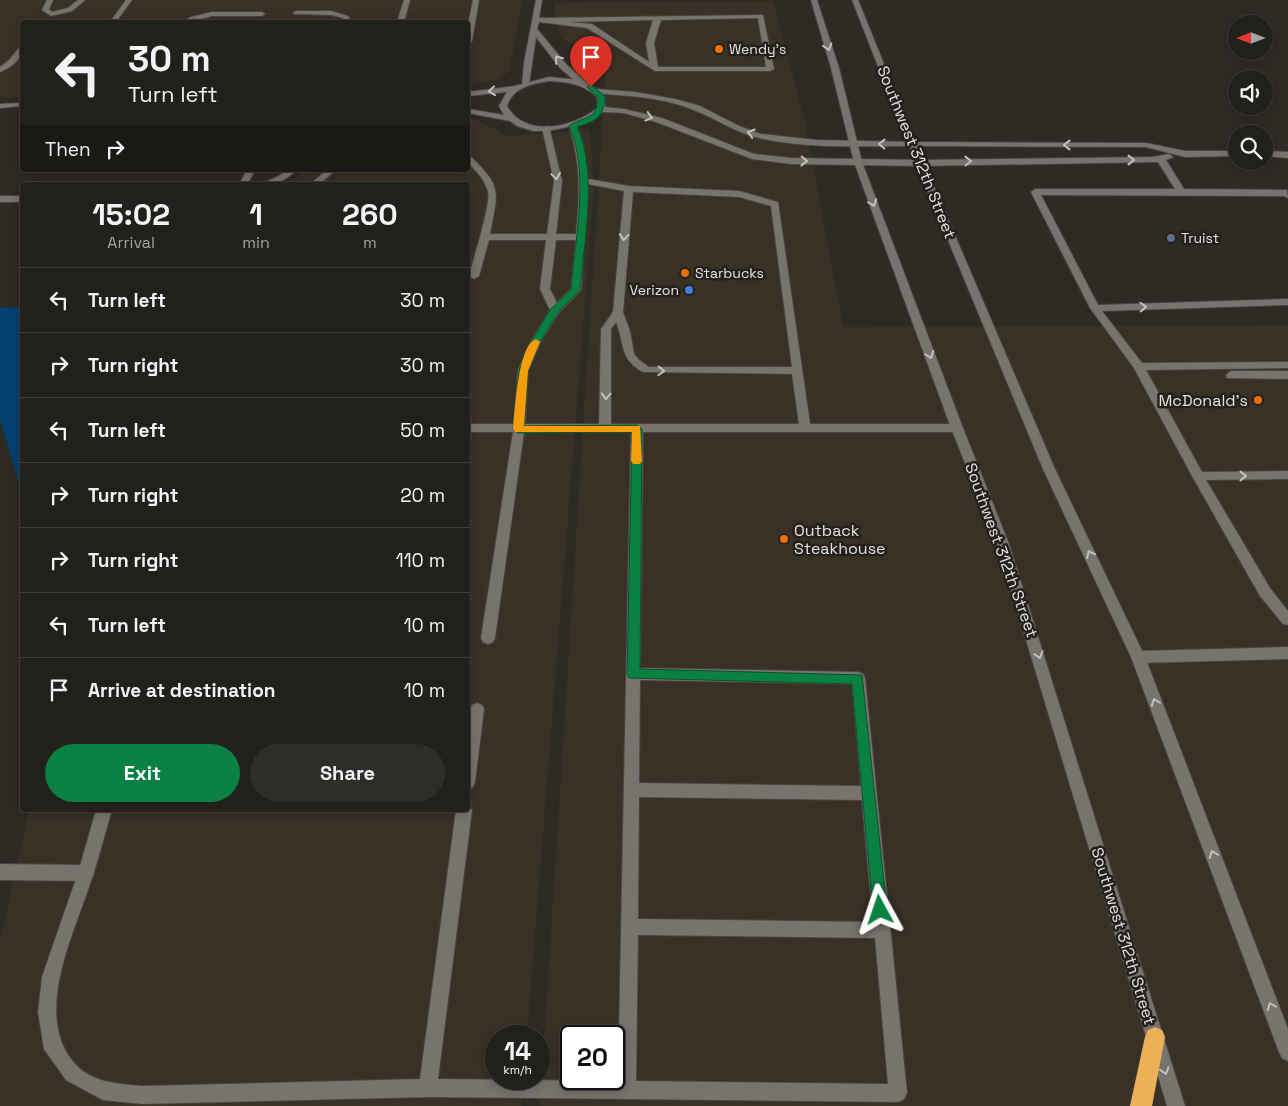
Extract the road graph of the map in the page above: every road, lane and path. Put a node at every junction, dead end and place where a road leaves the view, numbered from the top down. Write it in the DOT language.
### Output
graph roads {
  1 [pos="50,0"];
  2 [pos="82,0"];
  3 [pos="129,0"];
  4 [pos="407,0"];
  5 [pos="476,0"];
  6 [pos="539,0"];
  7 [pos="814,0"];
  8 [pos="855,0"];
  9 [pos="296,13"];
  10 [pos="52,14"];
  11 [pos="262,14"];
  12 [pos="658,18"];
  13 [pos="46,20"];
  14 [pos="114,20"];
  15 [pos="190,20"];
  16 [pos="347,20"];
  17 [pos="401,20"];
  18 [pos="537,20"];
  19 [pos="535,31"];
  20 [pos="470,32"];
  21 [pos="20,52"];
  22 [pos="655,69"];
  23 [pos="0,70"];
  24 [pos="525,84"];
  25 [pos="584,84"];
  26 [pos="516,88"];
  27 [pos="596,91"];
  28 [pos="470,94"];
  29 [pos="0,106"];
  30 [pos="20,106"];
  31 [pos="601,109"];
  32 [pos="470,111"];
  33 [pos="511,119"];
  34 [pos="573,126"];
  35 [pos="546,128"];
  36 [pos="852,143"];
  37 [pos="912,144"];
  38 [pos="1185,154"];
  39 [pos="1228,154"];
  40 [pos="1273,154"];
  41 [pos="1288,155"];
  42 [pos="1161,159"];
  43 [pos="470,161"];
  44 [pos="858,162"];
  45 [pos="920,163"];
  46 [pos="290,172"];
  47 [pos="329,172"];
  48 [pos="584,181"];
  49 [pos="271,182"];
  50 [pos="317,182"];
  51 [pos="628,188"];
  52 [pos="1182,192"];
  53 [pos="1288,195"];
  54 [pos="0,199"];
  55 [pos="20,199"];
  56 [pos="551,237"];
  57 [pos="579,237"];
  58 [pos="485,238"];
  59 [pos="474,276"];
  60 [pos="1288,302"];
  61 [pos="1095,308"];
  62 [pos="554,310"];
  63 [pos="618,312"];
  64 [pos="1288,365"];
  65 [pos="1139,367"];
  66 [pos="1170,367"];
  67 [pos="798,372"];
  68 [pos="1288,375"];
  69 [pos="470,428"];
  70 [pos="805,428"];
  71 [pos="958,428"];
  72 [pos="518,429"];
  73 [pos="605,429"];
  74 [pos="637,429"];
  75 [pos="1288,475"];
  76 [pos="1198,476"];
  77 [pos="1288,620"];
  78 [pos="488,638"];
  79 [pos="1288,653"];
  80 [pos="1138,656"];
  81 [pos="634,674"];
  82 [pos="477,709"];
  83 [pos="470,766"];
  84 [pos="632,790"];
  85 [pos="869,793"];
  86 [pos="103,812"];
  87 [pos="464,812"];
  88 [pos="0,872"];
  89 [pos="86,873"];
  90 [pos="629,927"];
  91 [pos="882,930"];
  92 [pos="1155,1037"];
  93 [pos="1288,1052"];
  94 [pos="428,1088"];
  95 [pos="627,1088"];
  96 [pos="1141,1106"];
  97 [pos="1176,1106"];
  1 -- 10 [label="main road"];
  2 -- 10 [label="main road"];
  3 -- 14 [label="main road"];
  4 -- 17 [label="main road"];
  5 -- 20 [label="main road"];
  6 -- 18 [label="main road"];
  7 -- 36 [label="main road, Southwest 312th Street, one-way"];
  8 -- 37 [label="main road, Southwest 312th Street"];
  9 -- 16 [label="main road"];
  10 -- 13 [label="main road"];
  11 -- 15 [label="main road"];
  12 -- 18 [label="main road"];
  12 -- 22 [label="main road"];
  12 -- 22 [label="main road"];
  18 -- 19 [label="main road"];
  18 -- 22 [label="main road"];
  19 -- 24 [label="main road"];
  25 -- 19 [label="main road, one-way"];
  21 -- 23 [label="main road"];
  24 -- 25 [label="main road"];
  24 -- 26 [label="main road"];
  25 -- 27 [label="main road"];
  26 -- 28 [label="main road, one-way"];
  26 -- 33 [label="main road"];
  27 -- 31 [label="main road"];
  36 -- 27 [label="main road, one-way"];
  29 -- 30 [label="main road"];
  31 -- 34 [label="main road"];
  31 -- 44 [label="main road, one-way"];
  32 -- 33 [label="main road"];
  33 -- 35 [label="main road"];
  34 -- 35 [label="main road"];
  34 -- 48 [label="main road"];
  35 -- 56 [label="main road, one-way"];
  37 -- 36 [label="main road, one-way"];
  36 -- 44 [label="main road, Southwest 312th Street"];
  38 -- 37 [label="main road, one-way"];
  37 -- 45 [label="main road, Southwest 312th Street"];
  38 -- 39 [label="main road"];
  38 -- 42 [label="main road"];
  40 -- 41 [label="main road"];
  45 -- 42 [label="main road, one-way"];
  42 -- 52 [label="main road"];
  43 -- 58 [label="main road"];
  44 -- 45 [label="main road"];
  44 -- 71 [label="main road, Southwest 312th Street, one-way"];
  80 -- 45 [label="main road, Southwest 312th Street, one-way"];
  46 -- 49 [label="main road"];
  47 -- 50 [label="main road"];
  48 -- 51 [label="main road"];
  48 -- 57 [label="main road"];
  51 -- 63 [label="main road, one-way"];
  51 -- 67 [label="main road"];
  52 -- 53 [label="main road"];
  52 -- 61 [label="main road"];
  54 -- 55 [label="main road"];
  56 -- 57 [label="main road"];
  56 -- 58 [label="main road"];
  56 -- 62 [label="main road"];
  57 -- 62 [label="main road"];
  58 -- 59 [label="main road"];
  61 -- 60 [label="main road, one-way"];
  61 -- 65 [label="main road"];
  62 -- 72 [label="main road"];
  63 -- 67 [label="main road, one-way"];
  63 -- 73 [label="main road, one-way"];
  64 -- 66 [label="main road"];
  65 -- 66 [label="main road"];
  65 -- 76 [label="main road"];
  66 -- 68 [label="main road"];
  67 -- 70 [label="main road"];
  69 -- 72 [label="main road"];
  70 -- 71 [label="main road"];
  70 -- 74 [label="main road"];
  71 -- 92 [label="main road, Southwest 312th Street, one-way"];
  72 -- 73 [label="main road"];
  72 -- 78 [label="main road"];
  73 -- 74 [label="main road"];
  74 -- 81 [label="main road"];
  76 -- 75 [label="main road, one-way"];
  76 -- 77 [label="main road"];
  79 -- 80 [label="main road"];
  93 -- 80 [label="main road, Southwest 312th Street, one-way"];
  81 -- 84 [label="main road"];
  81 -- 85 [label="main road"];
  82 -- 83 [label="main road"];
  84 -- 85 [label="main road"];
  84 -- 90 [label="main road"];
  85 -- 91 [label="main road"];
  86 -- 89 [label="main road"];
  87 -- 94 [label="main road"];
  88 -- 89 [label="main road"];
  89 -- 94 [label="main road"];
  90 -- 91 [label="main road"];
  90 -- 95 [label="main road"];
  91 -- 95 [label="main road"];
  92 -- 96 [label="highway"];
  92 -- 97 [label="main road, Southwest 312th Street, one-way"];
  94 -- 95 [label="main road"];
}
